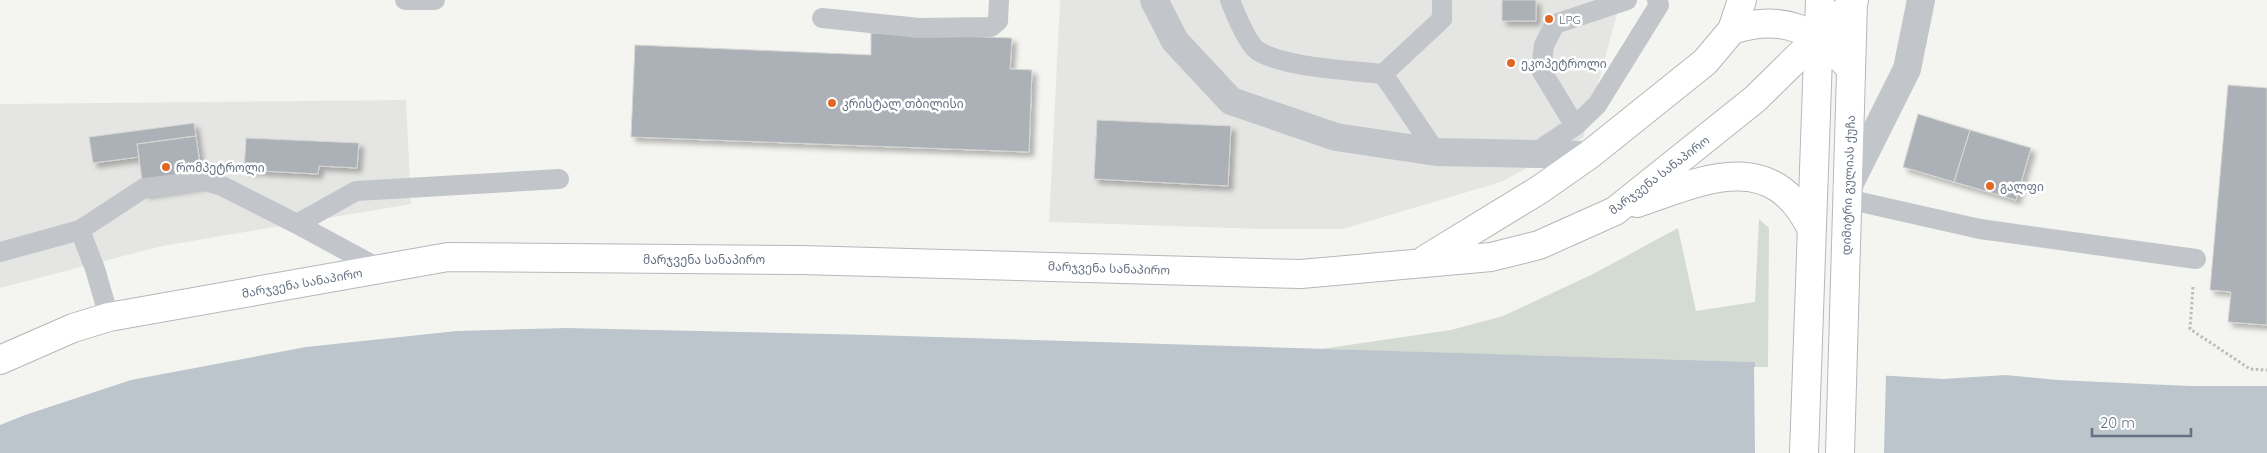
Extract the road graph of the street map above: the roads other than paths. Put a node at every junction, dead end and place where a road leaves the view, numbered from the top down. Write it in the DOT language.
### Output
graph roads {
  1 [pos="405,0"];
  2 [pos="435,0"];
  3 [pos="999,0"];
  4 [pos="1154,0"];
  5 [pos="1230,0"];
  6 [pos="1627,0"];
  7 [pos="1658,0"];
  8 [pos="1742,0"];
  9 [pos="1820,0"];
  10 [pos="1921,0"];
  11 [pos="1855,1"];
  12 [pos="1442,9"];
  13 [pos="822,18"];
  14 [pos="1732,30"];
  15 [pos="1819,38"];
  16 [pos="1851,69"];
  17 [pos="1383,74"];
  18 [pos="1575,126"];
  19 [pos="1445,152"];
  20 [pos="1533,154"];
  21 [pos="1589,155"];
  22 [pos="559,179"];
  23 [pos="1847,194"];
  24 [pos="1614,211"];
  25 [pos="298,224"];
  26 [pos="1810,226"];
  27 [pos="80,230"];
  28 [pos="0,252"];
  29 [pos="2196,258"];
  30 [pos="1421,262"];
  31 [pos="380,269"];
  32 [pos="109,317"];
  33 [pos="0,360"];
  34 [pos="1804,453"];
  35 [pos="1840,453"];
  1 -- 2 [label="lane"];
  3 -- 13 [label="lane"];
  4 -- 19 [label="street"];
  5 -- 17 [label="lane"];
  6 -- 18 [label="lane"];
  7 -- 18 [label="lane"];
  8 -- 14 [label="main road"];
  9 -- 15 [label="main road"];
  10 -- 23 [label="street"];
  11 -- 15 [label="main road, მარჯვენა სანაპირო"];
  11 -- 16 [label="main road, დიმიტრი გულიას ქუჩა"];
  12 -- 17 [label="lane"];
  14 -- 15 [label="main road"];
  14 -- 21 [label="main road, მარჯვენა სანაპირო"];
  15 -- 16 [label="main road"];
  15 -- 24 [label="main road, მარჯვენა სანაპირო"];
  15 -- 26 [label="main road"];
  16 -- 23 [label="main road, დიმიტრი გულიას ქუჩა"];
  17 -- 19 [label="lane"];
  18 -- 20 [label="lane"];
  19 -- 20 [label="street"];
  20 -- 21 [label="street"];
  21 -- 30 [label="main road, მარჯვენა სანაპირო"];
  22 -- 25 [label="lane"];
  23 -- 29 [label="lane"];
  23 -- 35 [label="main road, დიმიტრი გულიას ქუჩა"];
  24 -- 26 [label="main road"];
  24 -- 30 [label="main road, მარჯვენა სანაპირო"];
  25 -- 27 [label="lane"];
  25 -- 31 [label="lane"];
  26 -- 34 [label="main road"];
  27 -- 28 [label="lane"];
  27 -- 32 [label="lane"];
  30 -- 31 [label="main road, მარჯვენა სანაპირო"];
  31 -- 32 [label="main road, მარჯვენა სანაპირო"];
  32 -- 33 [label="main road, მარჯვენა სანაპირო"];
}
